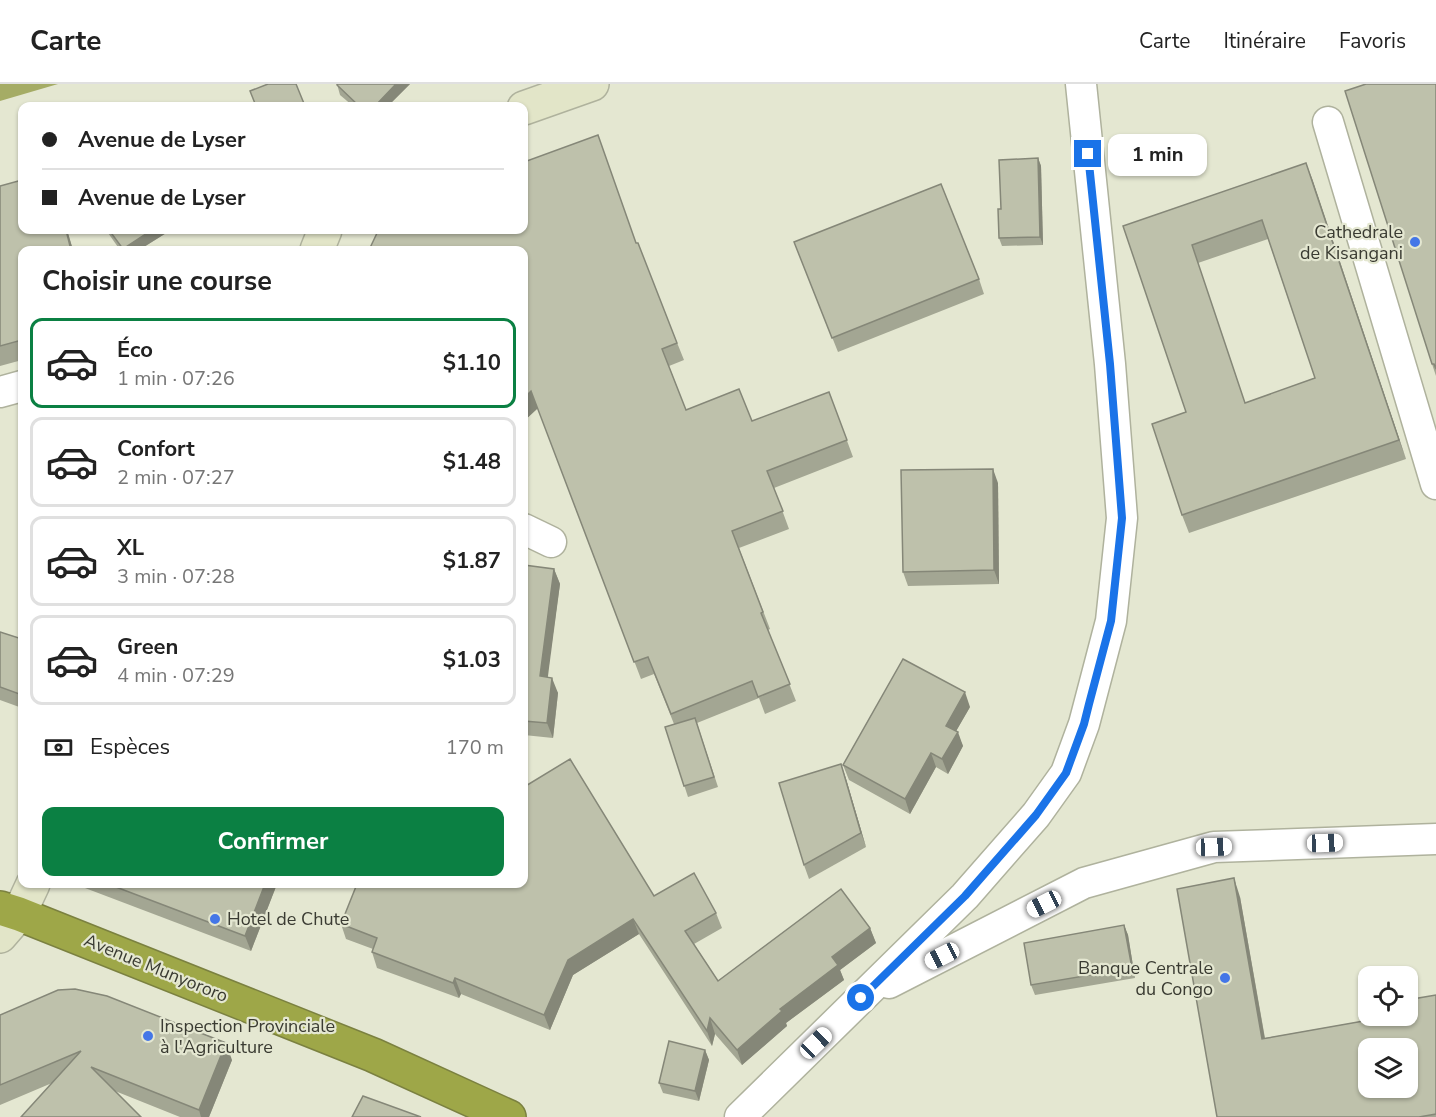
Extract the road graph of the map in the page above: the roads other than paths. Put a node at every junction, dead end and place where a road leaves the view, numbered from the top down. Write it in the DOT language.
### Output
graph roads {
  1 [pos="592,84"];
  2 [pos="1081,84"];
  3 [pos="528,107"];
  4 [pos="1328,122"];
  5 [pos="18,387"];
  6 [pos="0,392"];
  7 [pos="1436,484"];
  8 [pos="528,531"];
  9 [pos="551,542"];
  10 [pos="1436,839"];
  11 [pos="30,888"];
  12 [pos="6,919"];
  13 [pos="861,998"];
  14 [pos="509,1117"];
  15 [pos="740,1117"];
  1 -- 3 [label="street"];
  2 -- 13 [label="street"];
  4 -- 7 [label="street"];
  5 -- 6 [label="street"];
  8 -- 9 [label="street"];
  10 -- 13 [label="street"];
  11 -- 12 [label="street"];
  12 -- 14 [label="highway, Avenue Munyororo"];
  13 -- 15 [label="street"];
}
